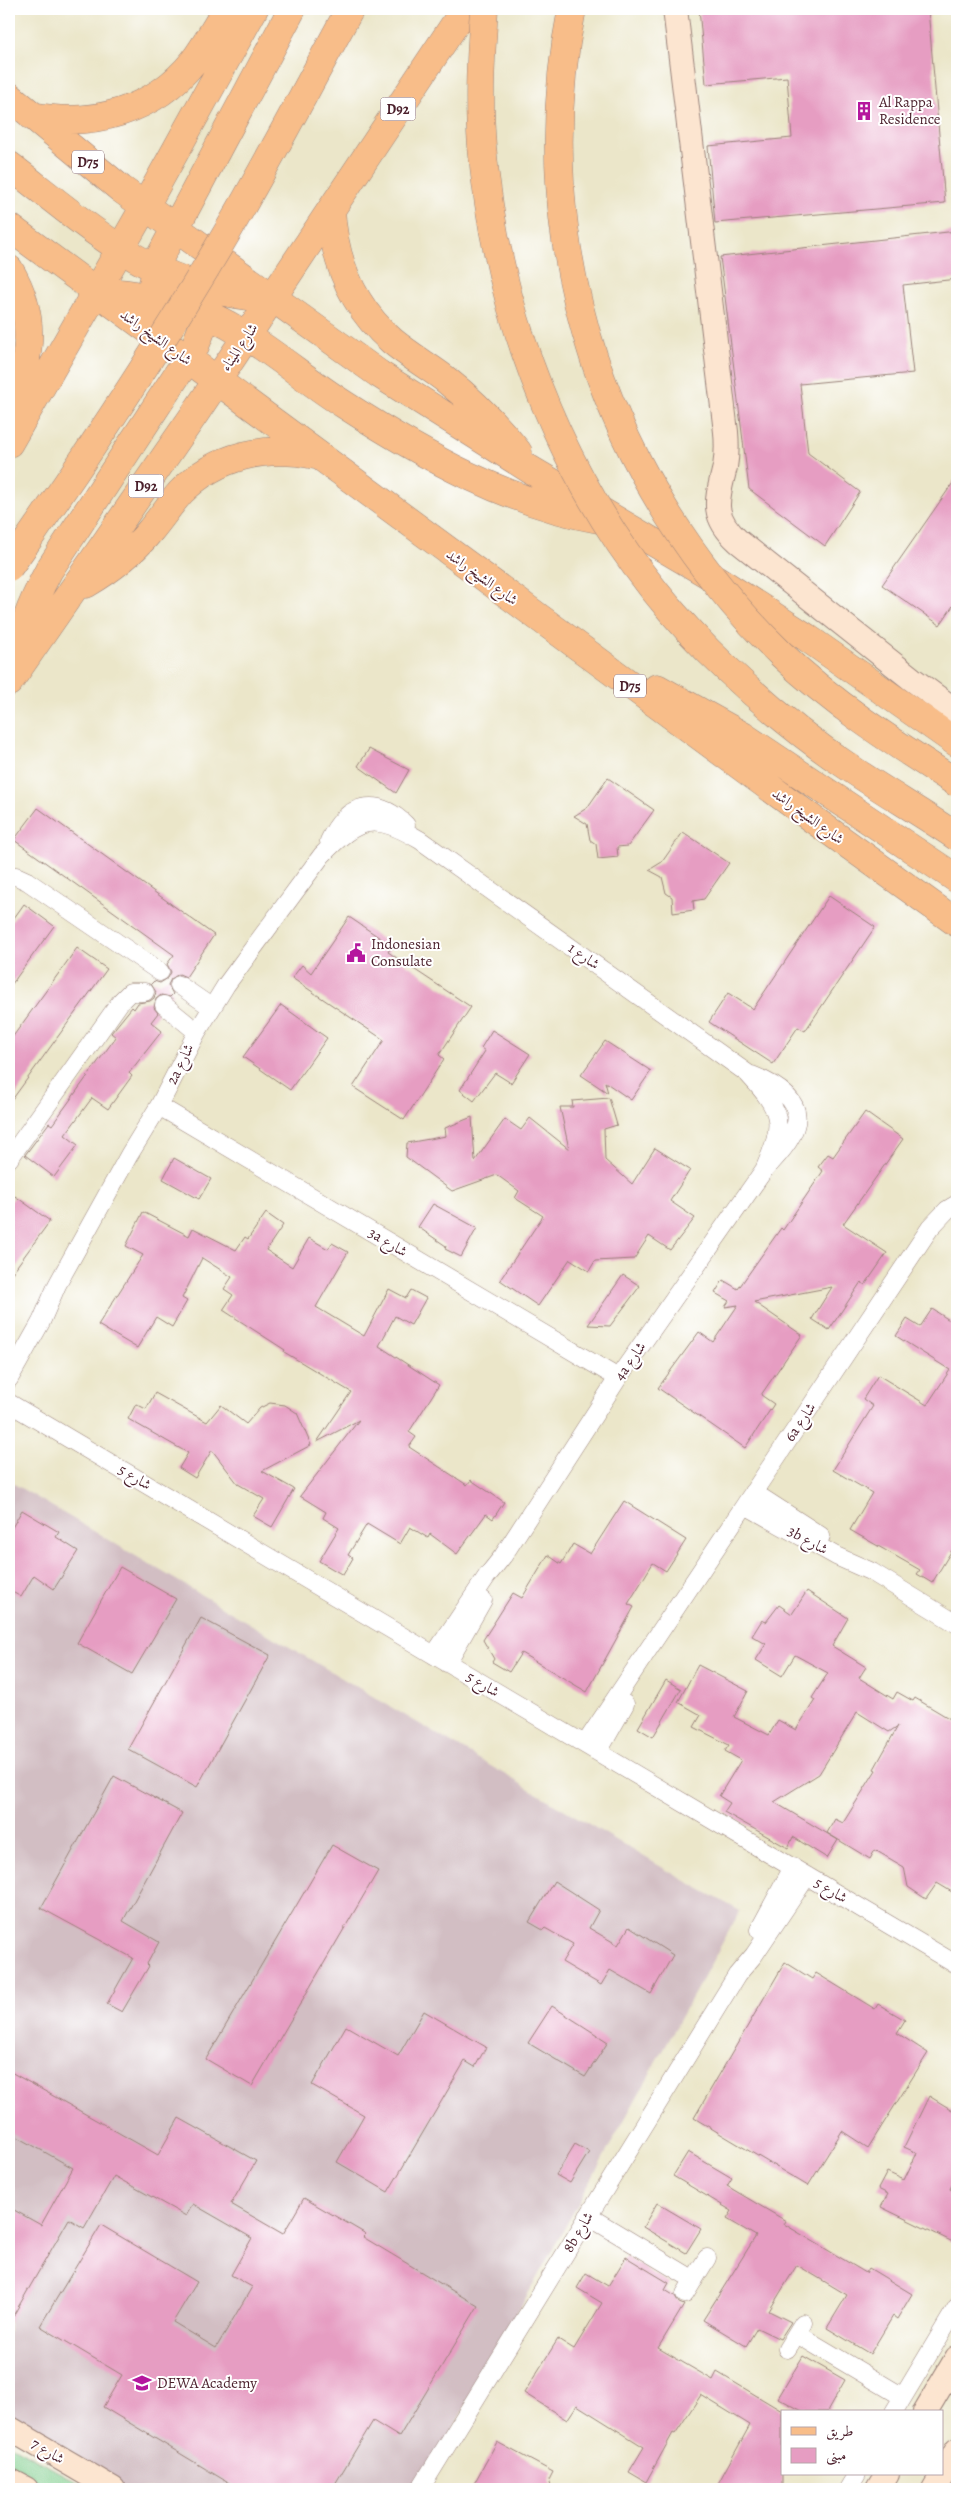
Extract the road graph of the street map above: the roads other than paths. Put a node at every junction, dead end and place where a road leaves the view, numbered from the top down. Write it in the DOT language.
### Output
graph roads {
  1 [pos="227,9"];
  2 [pos="254,9"];
  3 [pos="292,9"];
  4 [pos="350,9"];
  5 [pos="464,9"];
  6 [pos="484,9"];
  7 [pos="572,9"];
  8 [pos="675,9"];
  9 [pos="9,96"];
  10 [pos="32,116"];
  11 [pos="9,165"];
  12 [pos="145,206"];
  13 [pos="330,210"];
  14 [pos="9,227"];
  15 [pos="174,228"];
  16 [pos="196,244"];
  17 [pos="120,248"];
  18 [pos="9,269"];
  19 [pos="156,270"];
  20 [pos="95,292"];
  21 [pos="151,297"];
  22 [pos="272,298"];
  23 [pos="207,302"];
  24 [pos="153,335"];
  25 [pos="246,336"];
  26 [pos="188,360"];
  27 [pos="216,381"];
  28 [pos="9,416"];
  29 [pos="9,443"];
  30 [pos="316,455"];
  31 [pos="531,470"];
  32 [pos="624,523"];
  33 [pos="9,567"];
  34 [pos="74,590"];
  35 [pos="590,656"];
  36 [pos="11,680"];
  37 [pos="957,712"];
  38 [pos="957,743"];
  39 [pos="957,784"];
  40 [pos="367,815"];
  41 [pos="957,836"];
  42 [pos="952,875"];
  43 [pos="9,877"];
  44 [pos="957,923"];
  45 [pos="160,972"];
  46 [pos="179,985"];
  47 [pos="145,992"];
  48 [pos="164,1005"];
  49 [pos="211,1007"];
  50 [pos="197,1032"];
  51 [pos="747,1073"];
  52 [pos="159,1106"];
  53 [pos="796,1114"];
  54 [pos="778,1118"];
  55 [pos="9,1159"];
  56 [pos="764,1170"];
  57 [pos="957,1204"];
  58 [pos="57,1285"];
  59 [pos="9,1354"];
  60 [pos="618,1378"];
  61 [pos="9,1379"];
  62 [pos="9,1403"];
  63 [pos="749,1498"];
  64 [pos="957,1624"];
  65 [pos="441,1659"];
  66 [pos="591,1748"];
  67 [pos="800,1872"];
  68 [pos="957,1964"];
  69 [pos="588,2216"];
  70 [pos="707,2258"];
  71 [pos="957,2307"];
  72 [pos="787,2349"];
  73 [pos="957,2358"];
  74 [pos="899,2404"];
  75 [pos="926,2410"];
  76 [pos="9,2428"];
  77 [pos="957,2450"];
  78 [pos="944,2472"];
  79 [pos="856,2476"];
  80 [pos="886,2476"];
  81 [pos="942,2476"];
  82 [pos="9,2480"];
  83 [pos="26,2489"];
  84 [pos="113,2489"];
  85 [pos="420,2489"];
  86 [pos="848,2489"];
  87 [pos="878,2489"];
  88 [pos="934,2489"];
  1 -- 10 [label="main road"];
  2 -- 12 [label="main road"];
  3 -- 15 [label="main road"];
  4 -- 33 [label="main road, bridge"];
  5 -- 13 [label="main road, شارع الميناء / D92"];
  6 -- 41 [label="main road, bridge"];
  7 -- 39 [label="main road, bridge"];
  8 -- 37 [label="main road"];
  9 -- 10 [label="main road, D75"];
  10 -- 12 [label="main road, D75"];
  11 -- 17 [label="main road"];
  12 -- 15 [label="main road, D75"];
  12 -- 17 [label="main road"];
  13 -- 22 [label="main road, شارع الميناء / D92"];
  13 -- 31 [label="main road"];
  14 -- 20 [label="main road, شارع الشيخ راشد / D75"];
  15 -- 16 [label="main road, D75"];
  15 -- 19 [label="main road"];
  16 -- 22 [label="main road, D75"];
  16 -- 23 [label="main road"];
  17 -- 19 [label="main road"];
  17 -- 20 [label="main road"];
  18 -- 28 [label="main road"];
  19 -- 21 [label="main road"];
  19 -- 23 [label="main road"];
  20 -- 21 [label="main road"];
  20 -- 24 [label="main road, شارع الشيخ راشد / D75"];
  20 -- 29 [label="main road"];
  21 -- 23 [label="main road"];
  21 -- 24 [label="main road"];
  22 -- 23 [label="main road"];
  22 -- 25 [label="main road, شارع الميناء / D92"];
  22 -- 31 [label="main road, D75"];
  23 -- 25 [label="main road"];
  23 -- 26 [label="main road"];
  24 -- 26 [label="main road, شارع الشيخ راشد / D75"];
  25 -- 27 [label="main road, شارع الميناء / D92"];
  25 -- 32 [label="main road"];
  26 -- 27 [label="main road, شارع الشيخ راشد / D75"];
  26 -- 36 [label="main road"];
  27 -- 30 [label="main road, شارع الشيخ راشد / D75"];
  27 -- 34 [label="main road, شارع الميناء / D92"];
  30 -- 34 [label="main road"];
  30 -- 35 [label="main road, شارع الشيخ راشد / D75"];
  31 -- 32 [label="main road, D75"];
  32 -- 38 [label="main road, D75"];
  34 -- 36 [label="main road, شارع الميناء / D92"];
  35 -- 42 [label="main road"];
  35 -- 44 [label="main road, شارع الشيخ راشد / D75"];
  40 -- 49 [label="street, 2a شارع"];
  40 -- 51 [label="street, شارع 1"];
  43 -- 45 [label="street"];
  46 -- 49 [label="street"];
  47 -- 55 [label="street"];
  48 -- 50 [label="street"];
  49 -- 50 [label="street, 2a شارع"];
  50 -- 52 [label="street, 2a شارع"];
  51 -- 53 [label="street, شارع 1"];
  51 -- 54 [label="street, شارع 1"];
  52 -- 58 [label="street, 2a شارع"];
  52 -- 60 [label="street, 3a شارع"];
  53 -- 56 [label="street, 4a شارع"];
  54 -- 56 [label="street, 4a شارع"];
  56 -- 60 [label="street, 4a شارع"];
  57 -- 63 [label="street, 6a شارع"];
  58 -- 59 [label="street, 2a شارع"];
  58 -- 61 [label="street, 2a شارع"];
  60 -- 65 [label="street, 4a شارع"];
  62 -- 65 [label="street, شارع 5"];
  63 -- 64 [label="street, 3b شارع"];
  63 -- 66 [label="street, 6a شارع"];
  65 -- 66 [label="street, شارع 5"];
  66 -- 67 [label="street, شارع 5"];
  67 -- 68 [label="street, شارع 5"];
  67 -- 69 [label="street, 8b شارع"];
  69 -- 70 [label="street"];
  69 -- 85 [label="street, 8b شارع"];
  71 -- 74 [label="street"];
  72 -- 74 [label="street"];
  73 -- 75 [label="main road"];
  76 -- 84 [label="main road, شارع 7"];
  77 -- 78 [label="main road"];
  79 -- 86 [label="street"];
  80 -- 87 [label="main road"];
  81 -- 88 [label="main road"];
  82 -- 83 [label="main road"];
}
